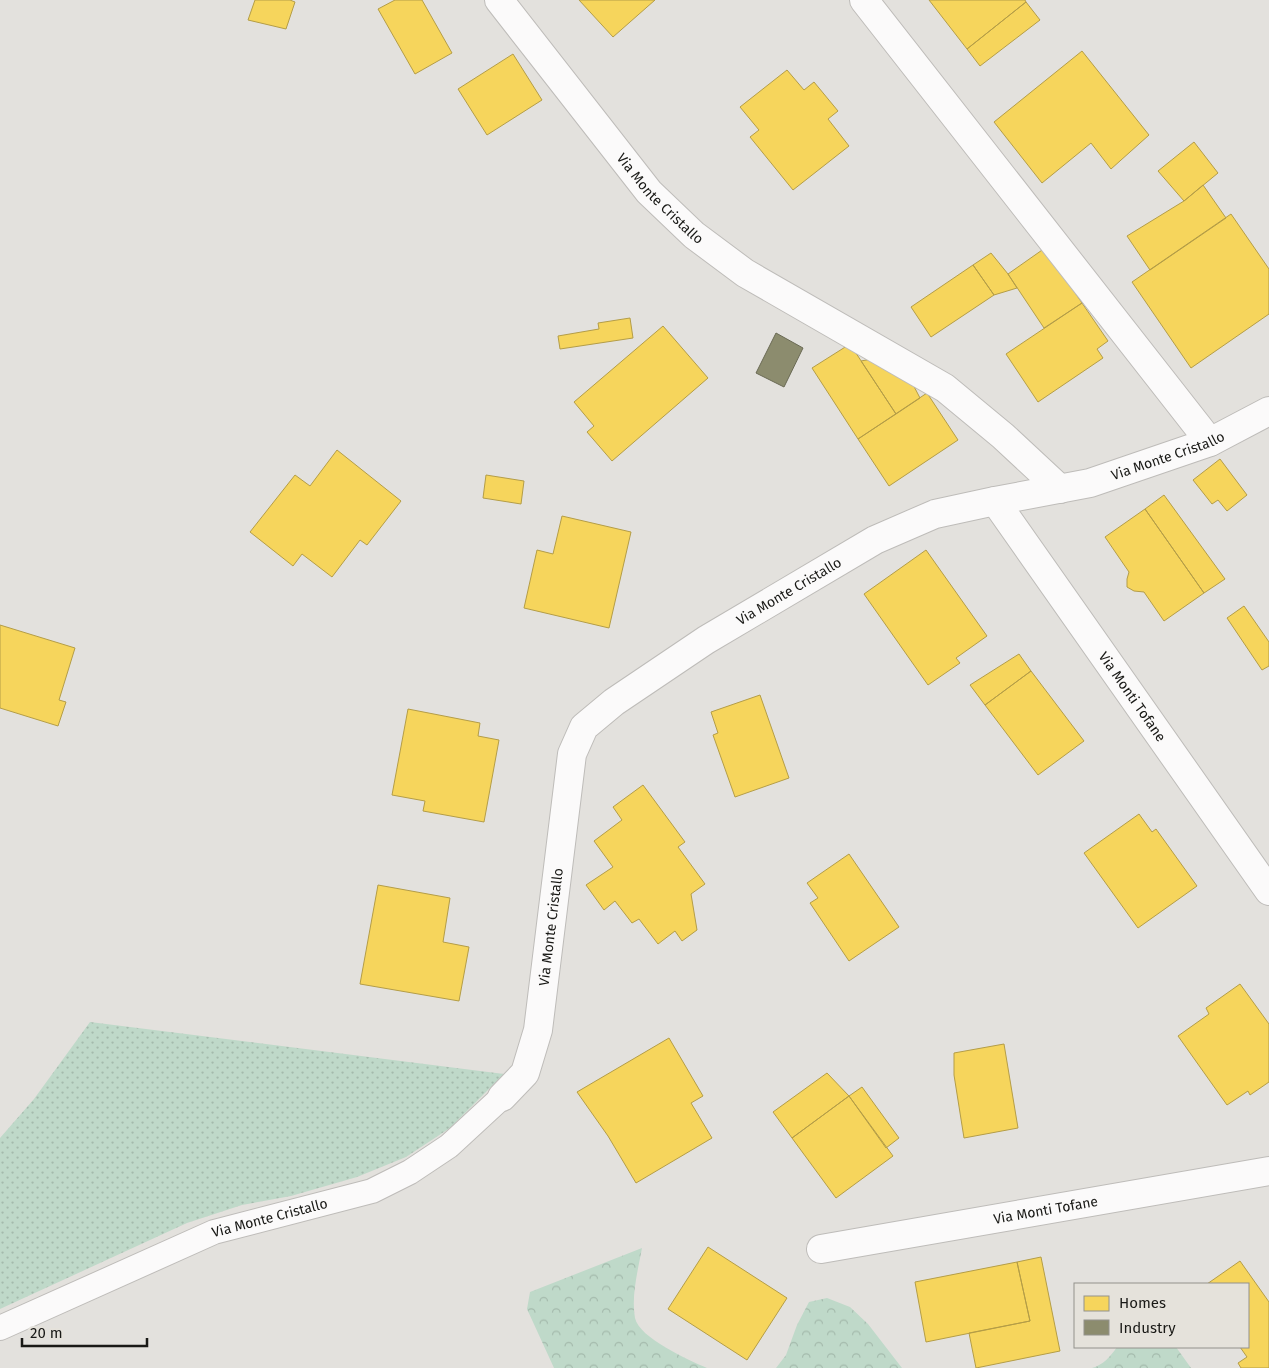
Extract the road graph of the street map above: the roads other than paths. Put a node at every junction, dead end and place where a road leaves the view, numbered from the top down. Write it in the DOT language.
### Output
graph roads {
  1 [pos="499,0"];
  2 [pos="864,0"];
  3 [pos="1269,411"];
  4 [pos="1210,442"];
  5 [pos="1060,489"];
  6 [pos="995,501"];
  7 [pos="1269,891"];
  8 [pos="502,1096"];
  9 [pos="1269,1171"];
  10 [pos="821,1250"];
  11 [pos="0,1328"];
  1 -- 5 [label="street, Via Monte Cristallo"];
  2 -- 4 [label="street"];
  3 -- 4 [label="street, Via Monte Cristallo"];
  4 -- 5 [label="street, Via Monte Cristallo"];
  5 -- 6 [label="street, Via Monte Cristallo"];
  6 -- 7 [label="street, Via Monti Tofane"];
  6 -- 8 [label="street, Via Monte Cristallo"];
  8 -- 11 [label="lane, Via Monte Cristallo"];
  9 -- 10 [label="street, Via Monti Tofane"];
}
